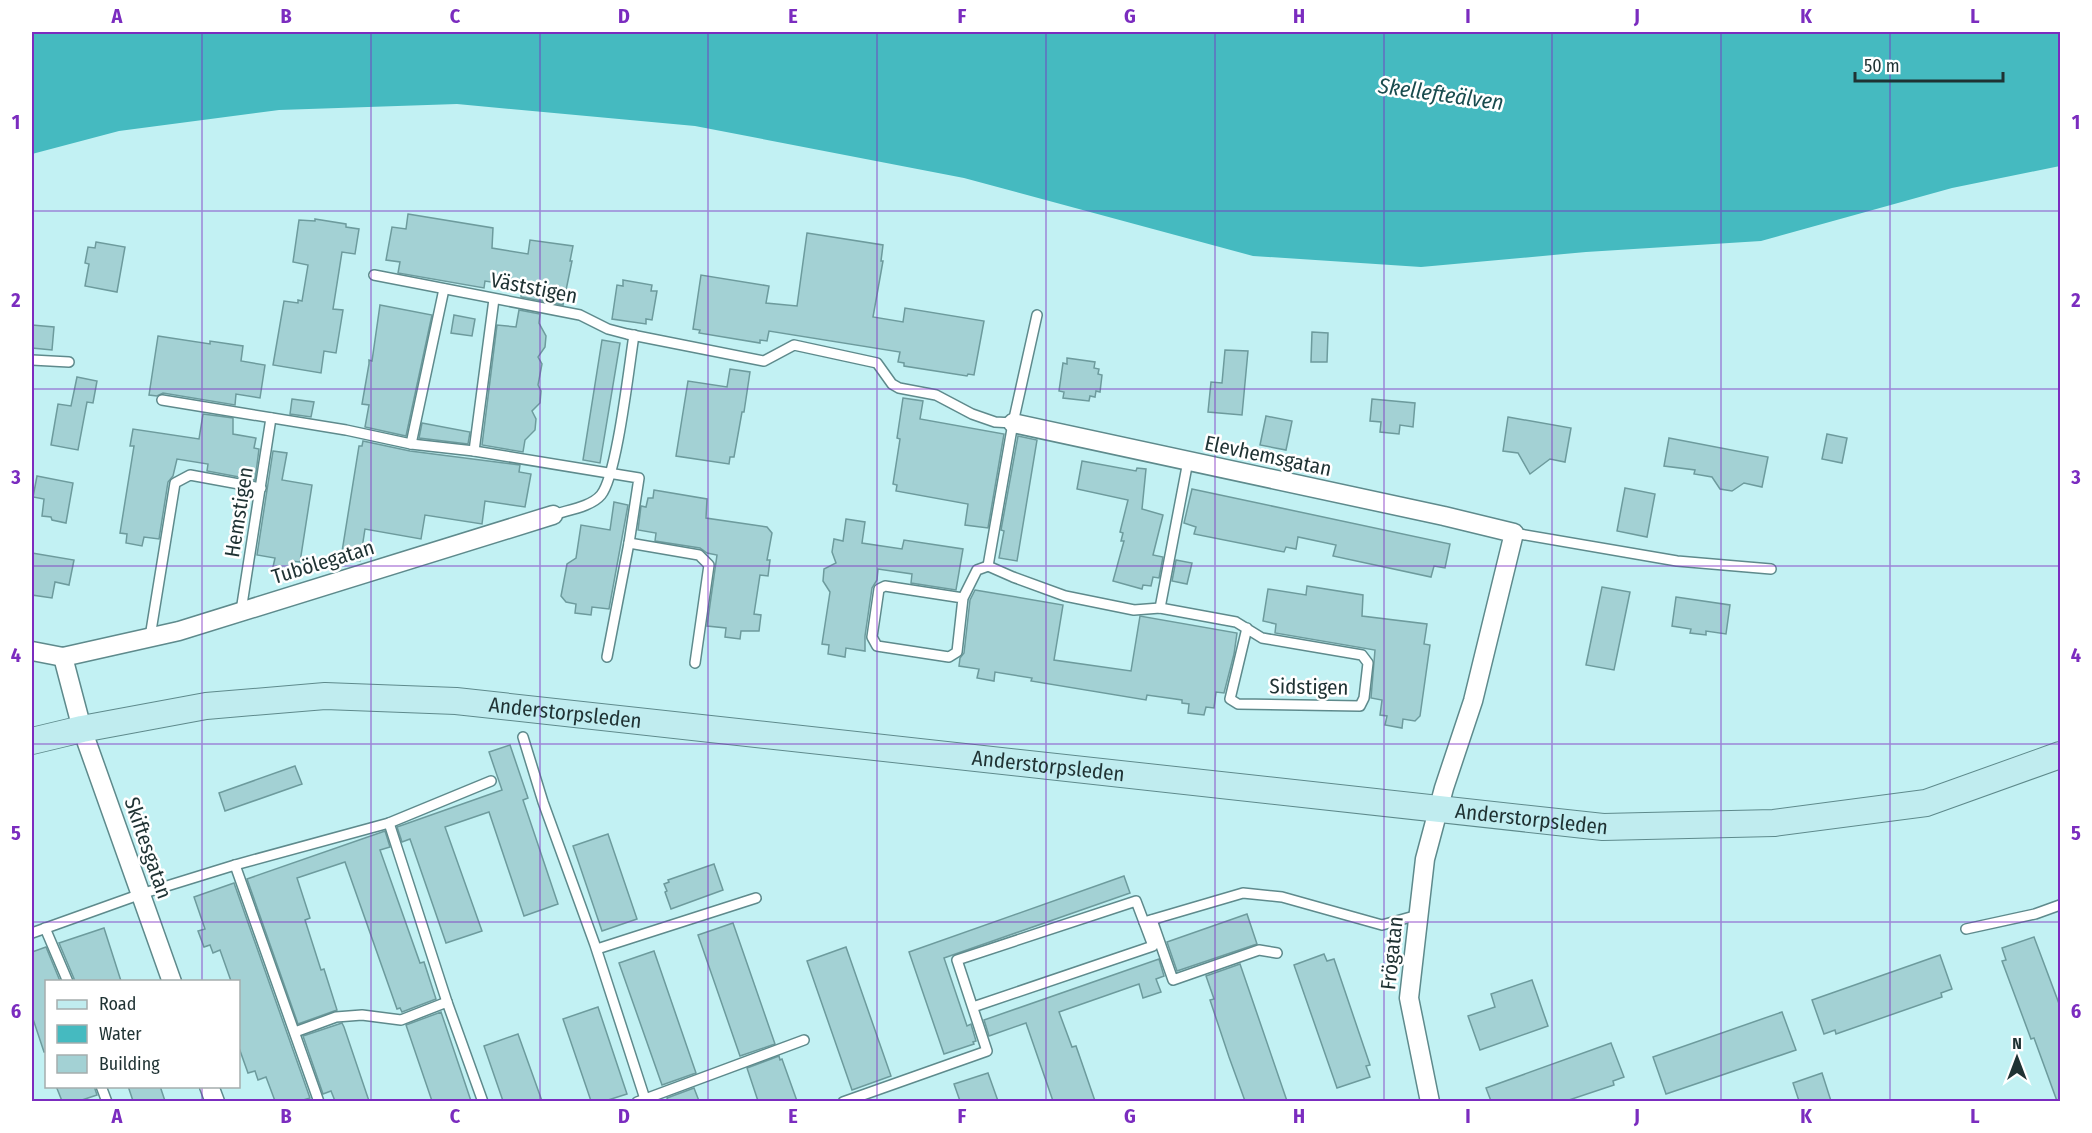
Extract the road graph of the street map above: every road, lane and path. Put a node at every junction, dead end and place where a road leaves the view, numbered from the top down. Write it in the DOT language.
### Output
graph roads {
  1 [pos="374,275"];
  2 [pos="444,288"];
  3 [pos="494,299"];
  4 [pos="1037,315"];
  5 [pos="634,335"];
  6 [pos="32,360"];
  7 [pos="69,362"];
  8 [pos="162,400"];
  9 [pos="271,418"];
  10 [pos="1013,423"];
  11 [pos="411,444"];
  12 [pos="474,452"];
  13 [pos="1188,461"];
  14 [pos="611,474"];
  15 [pos="261,488"];
  16 [pos="553,515"];
  17 [pos="1514,533"];
  18 [pos="629,543"];
  19 [pos="988,566"];
  20 [pos="1771,569"];
  21 [pos="963,598"];
  22 [pos="1160,608"];
  23 [pos="241,612"];
  24 [pos="1247,628"];
  25 [pos="150,637"];
  26 [pos="32,651"];
  27 [pos="63,657"];
  28 [pos="607,657"];
  29 [pos="695,663"];
  30 [pos="82,729"];
  31 [pos="523,737"];
  32 [pos="32,741"];
  33 [pos="2061,755"];
  34 [pos="491,781"];
  35 [pos="1438,808"];
  36 [pos="389,823"];
  37 [pos="235,865"];
  38 [pos="141,894"];
  39 [pos="756,898"];
  40 [pos="2061,905"];
  41 [pos="1418,915"];
  42 [pos="1148,921"];
  43 [pos="45,928"];
  44 [pos="1966,929"];
  45 [pos="32,933"];
  46 [pos="597,949"];
  47 [pos="1277,953"];
  48 [pos="68,980"];
  49 [pos="172,980"];
  50 [pos="447,1002"];
  51 [pos="973,1007"];
  52 [pos="295,1032"];
  53 [pos="804,1040"];
  54 [pos="319,1101"];
  55 [pos="483,1101"];
  56 [pos="643,1101"];
  57 [pos="843,1101"];
  58 [pos="1431,1101"];
  1 -- 2 [label="lane, Väststigen"];
  2 -- 3 [label="lane, Väststigen"];
  2 -- 11 [label="lane"];
  3 -- 5 [label="lane, Väststigen"];
  3 -- 12 [label="lane"];
  4 -- 10 [label="lane"];
  5 -- 10 [label="lane, Väststigen"];
  5 -- 14 [label="lane"];
  6 -- 7 [label="lane"];
  8 -- 9 [label="lane"];
  9 -- 11 [label="lane"];
  9 -- 15 [label="lane, Hemstigen"];
  10 -- 13 [label="street, Elevhemsgatan"];
  10 -- 19 [label="lane"];
  11 -- 12 [label="lane"];
  12 -- 14 [label="lane"];
  13 -- 17 [label="street, Elevhemsgatan"];
  13 -- 22 [label="lane"];
  14 -- 16 [label="lane, Tubölegatan"];
  14 -- 18 [label="lane"];
  15 -- 23 [label="lane, Hemstigen"];
  15 -- 25 [label="lane"];
  16 -- 23 [label="street, Tubölegatan"];
  17 -- 20 [label="lane, Elevhemsgatan"];
  17 -- 35 [label="street"];
  18 -- 28 [label="lane"];
  18 -- 29 [label="lane"];
  19 -- 21 [label="lane"];
  19 -- 22 [label="lane, Sidstigen"];
  21 -- 21 [label="lane"];
  22 -- 24 [label="lane, Sidstigen"];
  23 -- 25 [label="street, Tubölegatan"];
  24 -- 24 [label="lane, Sidstigen"];
  25 -- 27 [label="street, Tubölegatan"];
  26 -- 27 [label="street, Tubölegatan"];
  27 -- 30 [label="street, Skiftesgatan"];
  30 -- 32 [label="main road, Anderstorpsleden"];
  30 -- 35 [label="main road, Anderstorpsleden"];
  30 -- 38 [label="street, Skiftesgatan"];
  31 -- 46 [label="lane"];
  33 -- 35 [label="main road, Anderstorpsleden"];
  34 -- 36 [label="lane"];
  35 -- 41 [label="street, Frögatan"];
  36 -- 37 [label="lane"];
  36 -- 50 [label="lane"];
  37 -- 38 [label="lane"];
  37 -- 52 [label="lane"];
  38 -- 43 [label="lane"];
  38 -- 49 [label="street, Skiftesgatan"];
  39 -- 46 [label="lane"];
  40 -- 44 [label="lane"];
  41 -- 42 [label="lane"];
  41 -- 58 [label="street, Frögatan"];
  42 -- 47 [label="lane"];
  42 -- 51 [label="lane"];
  42 -- 51 [label="lane"];
  43 -- 45 [label="lane"];
  43 -- 48 [label="lane"];
  46 -- 56 [label="lane"];
  50 -- 52 [label="lane"];
  50 -- 55 [label="lane"];
  51 -- 57 [label="lane"];
  52 -- 54 [label="lane"];
  53 -- 56 [label="lane"];
}
